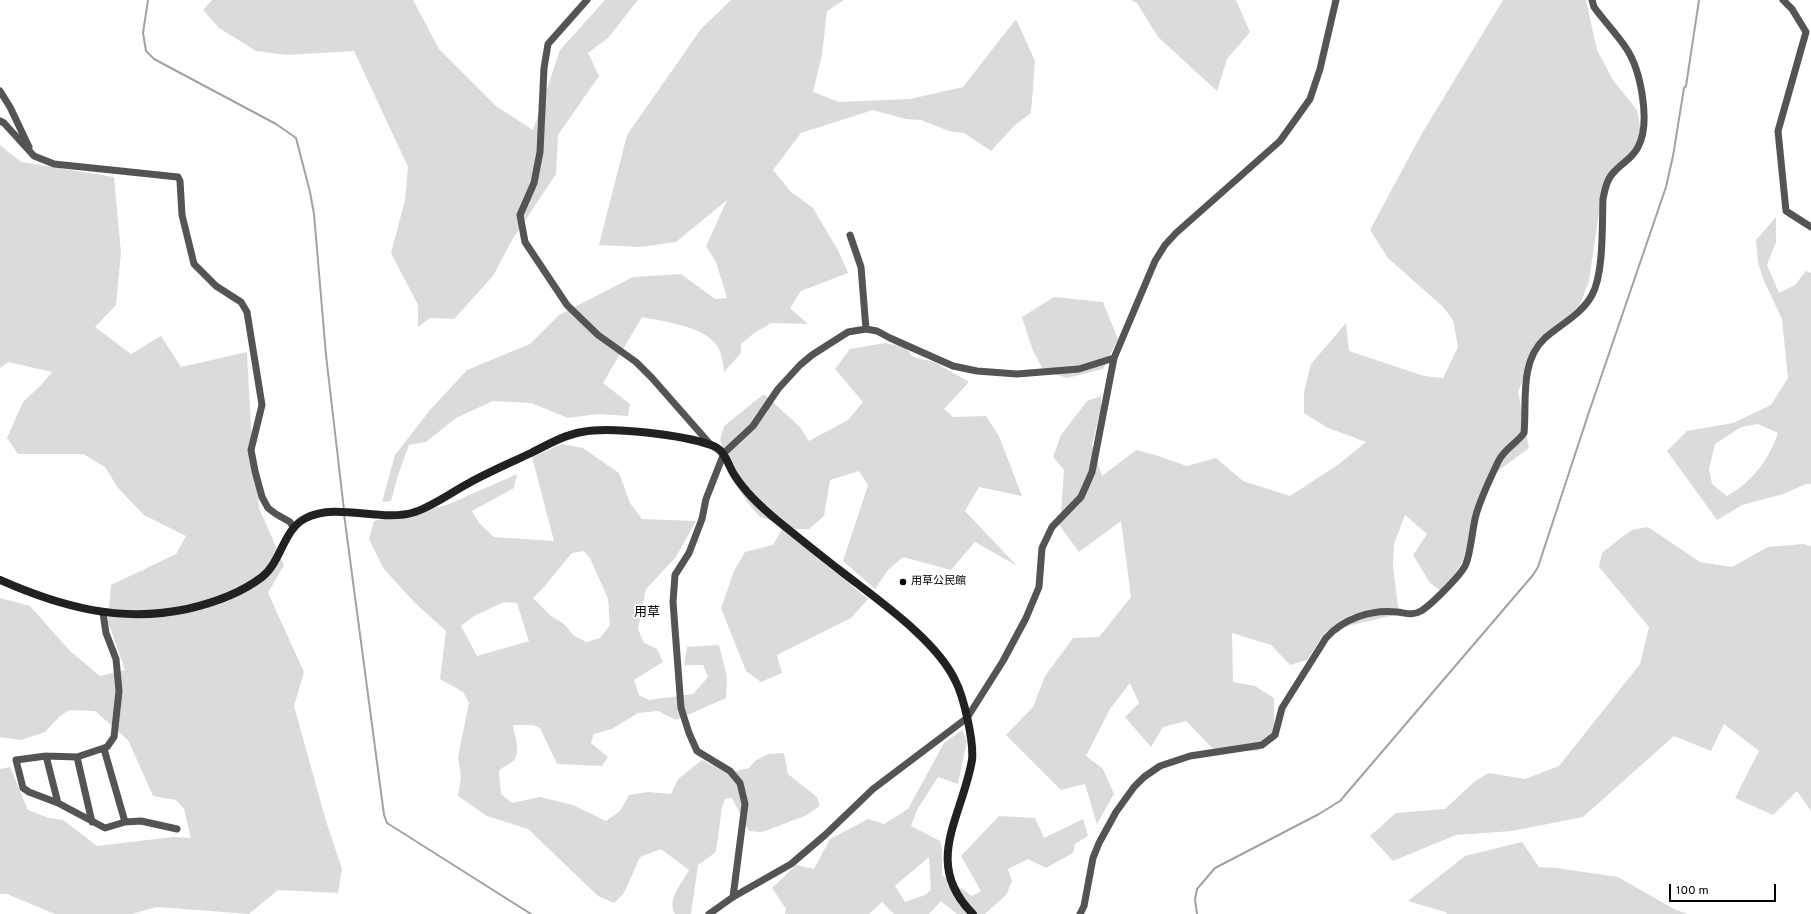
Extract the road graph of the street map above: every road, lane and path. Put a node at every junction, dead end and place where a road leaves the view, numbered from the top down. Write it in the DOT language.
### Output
graph roads {
  1 [pos="587,0"];
  2 [pos="1336,0"];
  3 [pos="1592,0"];
  4 [pos="1783,0"];
  5 [pos="0,91"];
  6 [pos="0,121"];
  7 [pos="34,156"];
  8 [pos="1811,227"];
  9 [pos="850,235"];
  10 [pos="866,329"];
  11 [pos="1114,358"];
  12 [pos="710,444"];
  13 [pos="724,453"];
  14 [pos="293,526"];
  15 [pos="0,580"];
  16 [pos="103,612"];
  17 [pos="967,718"];
  18 [pos="104,749"];
  19 [pos="46,756"];
  20 [pos="78,757"];
  21 [pos="58,803"];
  22 [pos="92,822"];
  23 [pos="125,822"];
  24 [pos="177,829"];
  25 [pos="733,897"];
  26 [pos="709,914"];
  27 [pos="973,914"];
  28 [pos="1080,914"];
  1 -- 12 [label="street"];
  2 -- 11 [label="street"];
  3 -- 28 [label="street"];
  4 -- 8 [label="street"];
  5 -- 7 [label="street"];
  6 -- 7 [label="street"];
  7 -- 14 [label="street"];
  9 -- 10 [label="street"];
  10 -- 11 [label="street"];
  10 -- 13 [label="street"];
  11 -- 17 [label="street"];
  12 -- 13 [label="street"];
  12 -- 14 [label="street"];
  13 -- 17 [label="street"];
  13 -- 25 [label="street"];
  14 -- 16 [label="street"];
  15 -- 16 [label="street"];
  16 -- 18 [label="street"];
  17 -- 25 [label="street"];
  17 -- 27 [label="street"];
  18 -- 20 [label="street"];
  18 -- 23 [label="street"];
  19 -- 20 [label="street"];
  19 -- 21 [label="street"];
  19 -- 21 [label="street"];
  20 -- 22 [label="street"];
  21 -- 22 [label="street"];
  22 -- 23 [label="street"];
  23 -- 24 [label="street"];
  25 -- 26 [label="street"];
}
